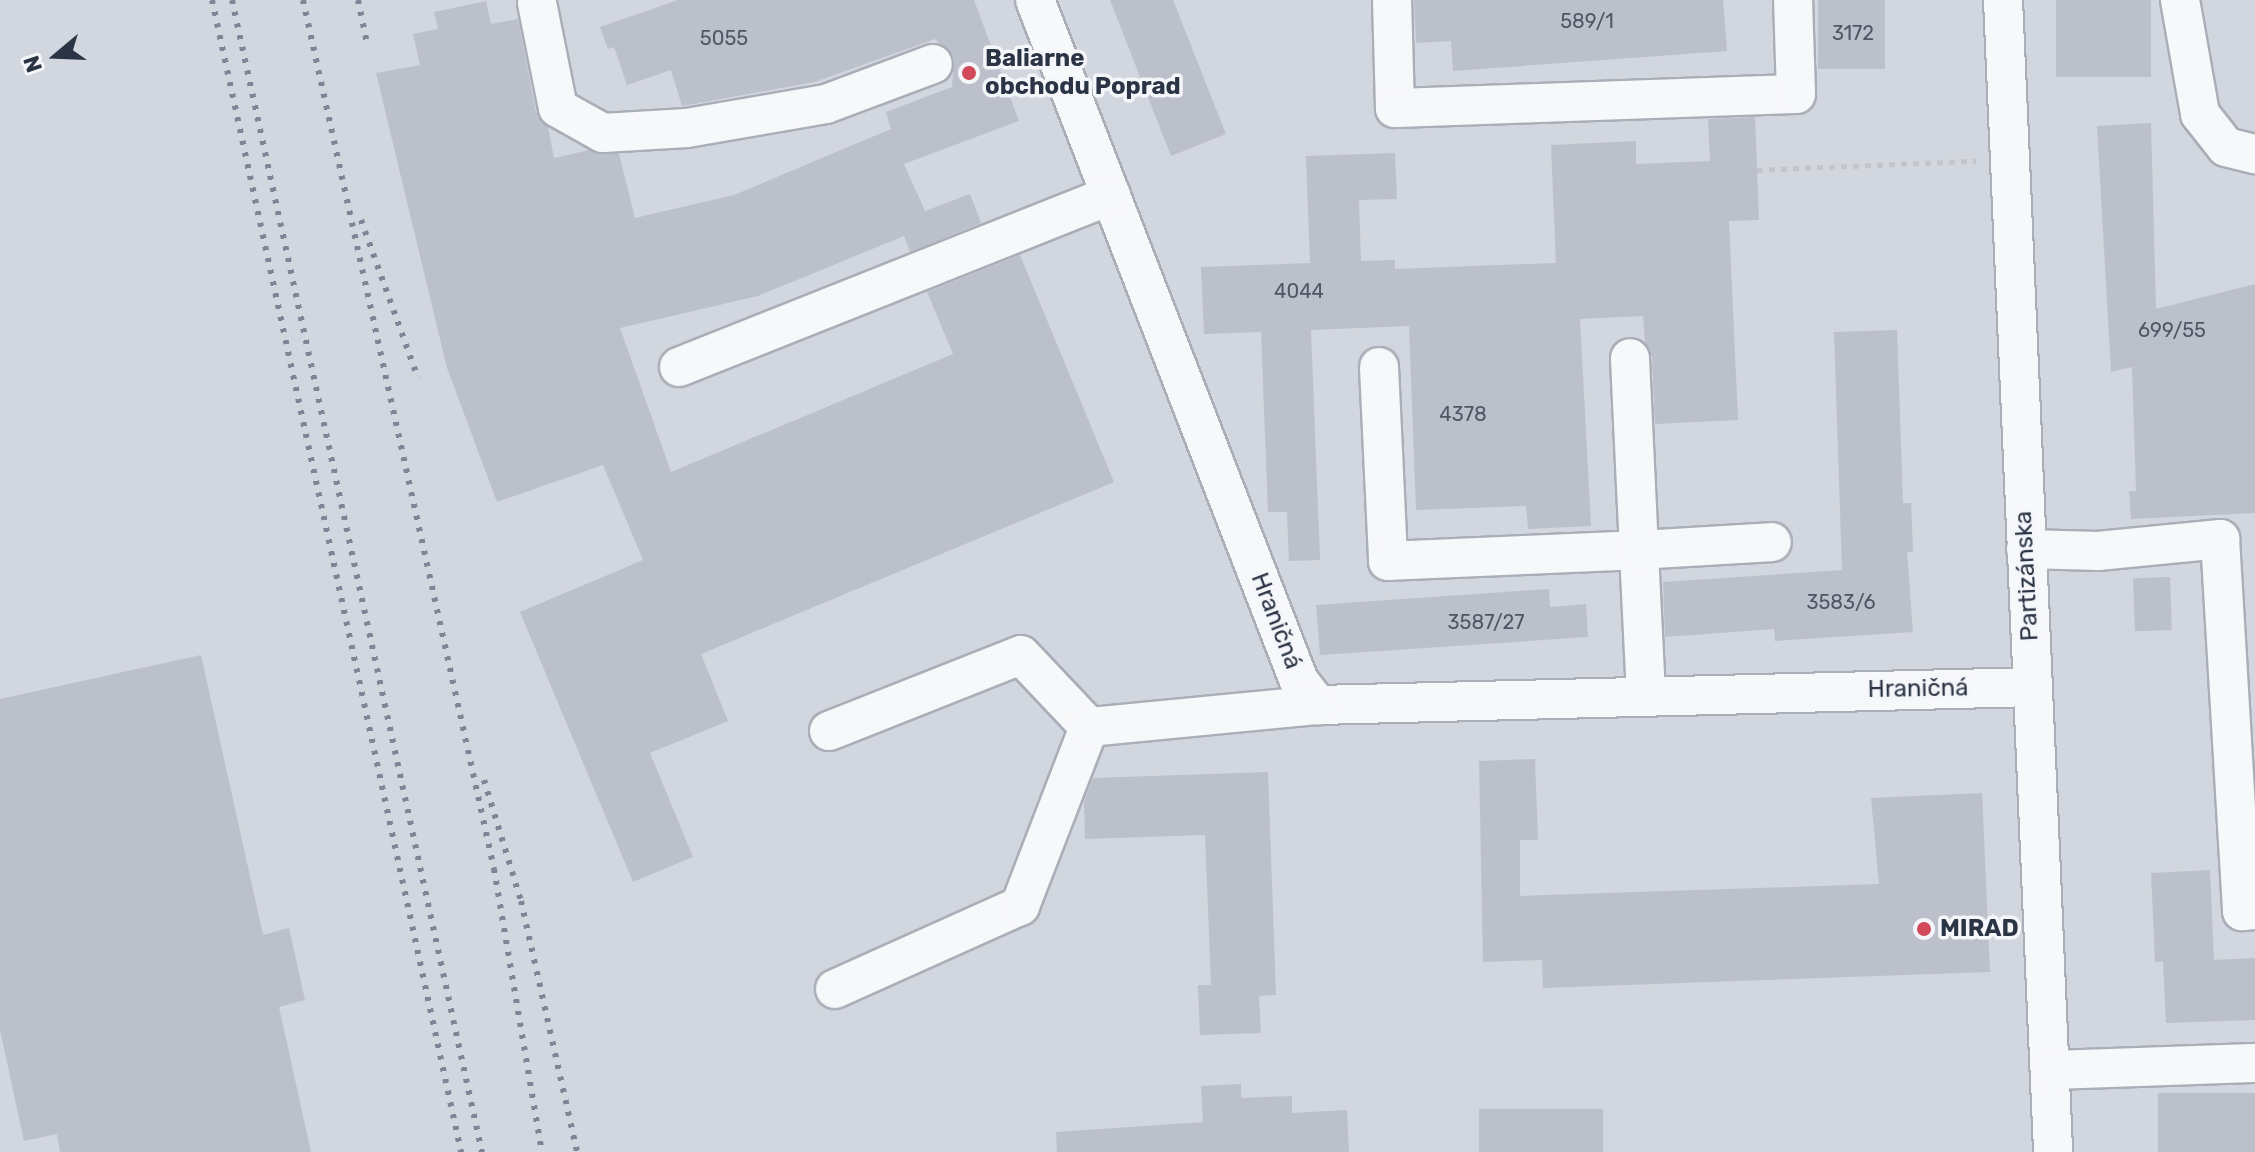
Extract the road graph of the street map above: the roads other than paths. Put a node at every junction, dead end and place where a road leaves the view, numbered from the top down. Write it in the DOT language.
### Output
graph roads {
  1 [pos="1035,0"];
  2 [pos="1392,0"];
  3 [pos="1793,0"];
  4 [pos="2003,0"];
  5 [pos="2180,0"];
  6 [pos="537,3"];
  7 [pos="933,64"];
  8 [pos="2255,154"];
  9 [pos="1111,195"];
  10 [pos="1630,358"];
  11 [pos="679,367"];
  12 [pos="1379,367"];
  13 [pos="1772,542"];
  14 [pos="2026,549"];
  15 [pos="1639,550"];
  16 [pos="2032,687"];
  17 [pos="1646,695"];
  18 [pos="1318,705"];
  19 [pos="1089,727"];
  20 [pos="829,731"];
  21 [pos="2255,910"];
  22 [pos="835,989"];
  23 [pos="2255,1063"];
  24 [pos="2051,1070"];
  25 [pos="2053,1152"];
  1 -- 9 [label="street, Hraničná"];
  2 -- 3 [label="street"];
  4 -- 14 [label="street, Partizánska"];
  5 -- 8 [label="street"];
  6 -- 7 [label="street"];
  9 -- 11 [label="street"];
  9 -- 18 [label="street, Hraničná"];
  10 -- 15 [label="street"];
  12 -- 15 [label="street"];
  13 -- 15 [label="street"];
  14 -- 16 [label="street, Partizánska"];
  14 -- 21 [label="street"];
  15 -- 17 [label="street"];
  16 -- 17 [label="street, Hraničná"];
  16 -- 24 [label="street, Partizánska"];
  17 -- 18 [label="street, Hraničná"];
  18 -- 19 [label="street"];
  19 -- 20 [label="street"];
  19 -- 22 [label="street"];
  23 -- 24 [label="street"];
  24 -- 25 [label="street, Partizánska"];
}
